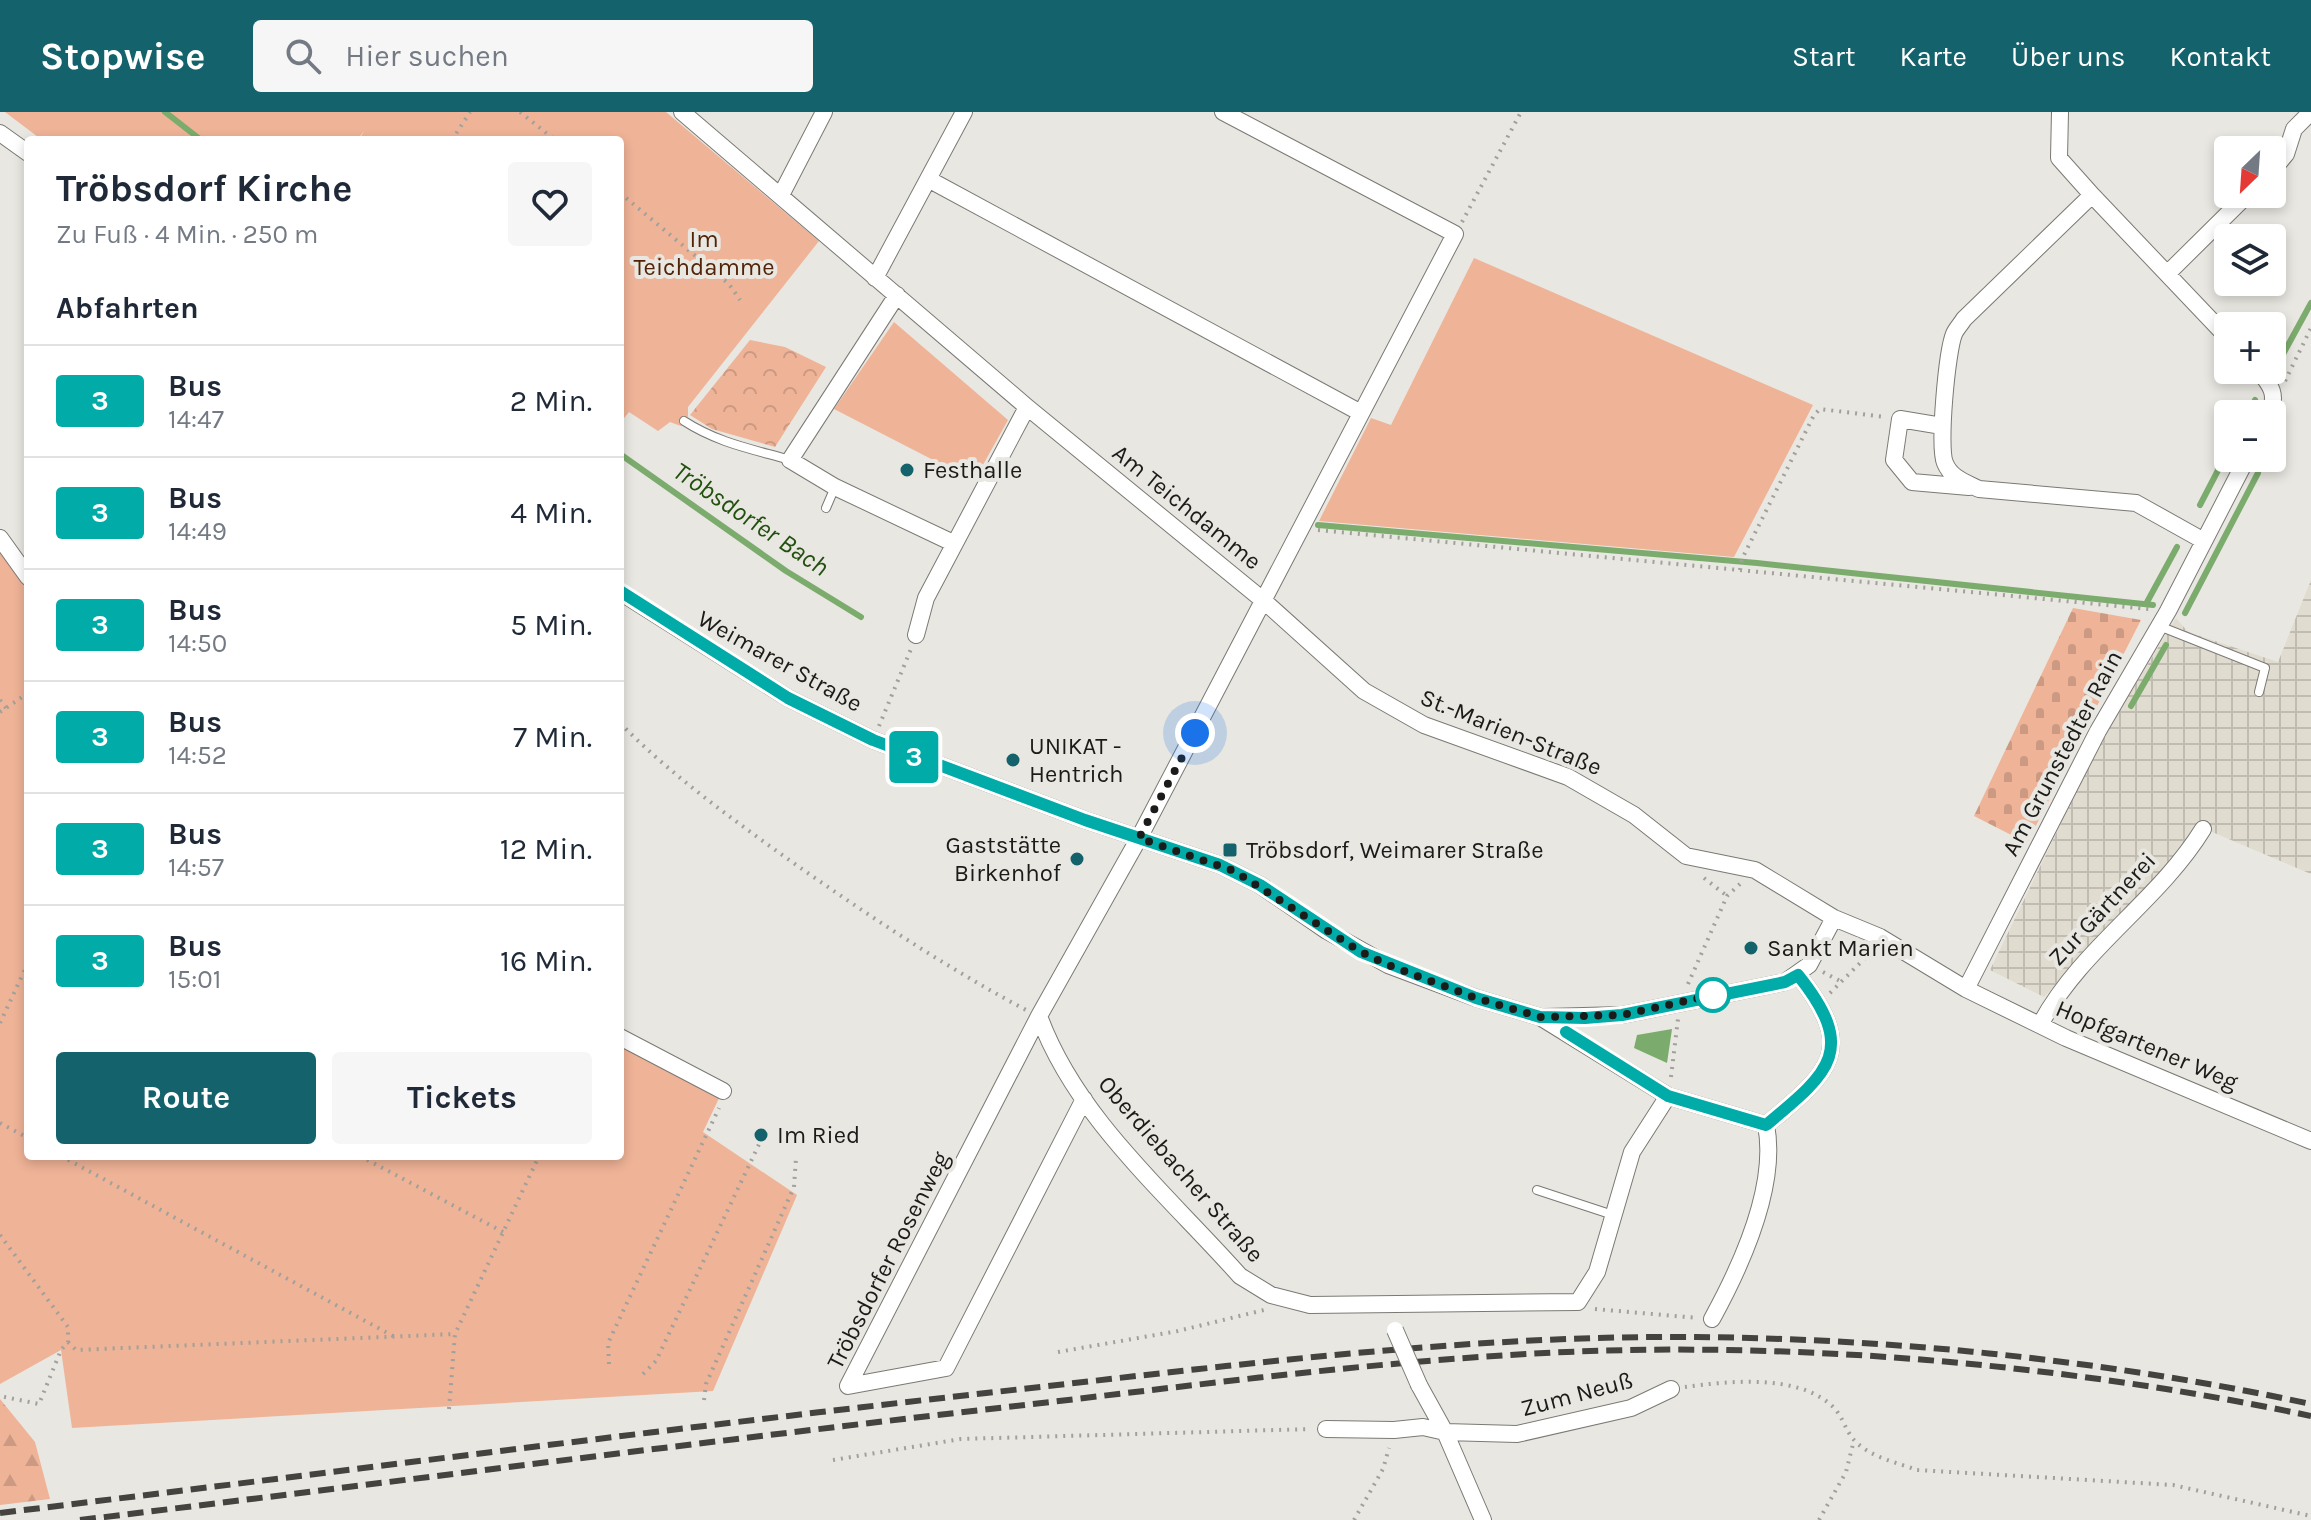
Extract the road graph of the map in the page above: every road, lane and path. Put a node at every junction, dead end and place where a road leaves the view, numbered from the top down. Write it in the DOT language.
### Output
graph roads {
  1 [pos="470,112"];
  2 [pos="520,112"];
  3 [pos="682,112"];
  4 [pos="824,112"];
  5 [pos="964,112"];
  6 [pos="1223,112"];
  7 [pos="1521,112"];
  8 [pos="2060,112"];
  9 [pos="2311,112"];
  10 [pos="0,133"];
  11 [pos="455,136"];
  12 [pos="550,136"];
  13 [pos="24,150"];
  14 [pos="2286,154"];
  15 [pos="928,179"];
  16 [pos="781,195"];
  17 [pos="2092,195"];
  18 [pos="624,196"];
  19 [pos="2234,208"];
  20 [pos="1455,234"];
  21 [pos="2168,273"];
  22 [pos="875,278"];
  23 [pos="897,295"];
  24 [pos="740,300"];
  25 [pos="2214,323"];
  26 [pos="2311,328"];
  27 [pos="2275,400"];
  28 [pos="1027,407"];
  29 [pos="1361,413"];
  30 [pos="1900,419"];
  31 [pos="684,421"];
  32 [pos="1942,426"];
  33 [pos="790,460"];
  34 [pos="2240,472"];
  35 [pos="835,487"];
  36 [pos="1979,489"];
  37 [pos="826,508"];
  38 [pos="1301,529"];
  39 [pos="0,538"];
  40 [pos="2204,541"];
  41 [pos="953,543"];
  42 [pos="1740,570"];
  43 [pos="24,571"];
  44 [pos="624,595"];
  45 [pos="1264,601"];
  46 [pos="2168,611"];
  47 [pos="2159,626"];
  48 [pos="916,635"];
  49 [pos="2259,692"];
  50 [pos="24,696"];
  51 [pos="0,700"];
  52 [pos="6,708"];
  53 [pos="0,712"];
  54 [pos="624,726"];
  55 [pos="873,740"];
  56 [pos="2203,829"];
  57 [pos="1139,838"];
  58 [pos="1755,870"];
  59 [pos="1834,918"];
  60 [pos="1880,937"];
  61 [pos="1798,975"];
  62 [pos="24,979"];
  63 [pos="1966,989"];
  64 [pos="1680,1002"];
  65 [pos="1819,1002"];
  66 [pos="1039,1016"];
  67 [pos="1540,1017"];
  68 [pos="0,1023"];
  69 [pos="2040,1025"];
  70 [pos="624,1039"];
  71 [pos="1672,1067"];
  72 [pos="1668,1096"];
  73 [pos="721,1099"];
  74 [pos="1084,1099"];
  75 [pos="0,1123"];
  76 [pos="1766,1125"];
  77 [pos="24,1136"];
  78 [pos="762,1138"];
  79 [pos="2311,1141"];
  80 [pos="796,1158"];
  81 [pos="68,1160"];
  82 [pos="368,1160"];
  83 [pos="537,1160"];
  84 [pos="1537,1190"];
  85 [pos="1613,1215"];
  86 [pos="503,1232"];
  87 [pos="0,1235"];
  88 [pos="1294,1302"];
  89 [pos="1578,1302"];
  90 [pos="1388,1304"];
  91 [pos="1712,1319"];
  92 [pos="455,1334"];
  93 [pos="393,1336"];
  94 [pos="68,1342"];
  95 [pos="1058,1352"];
  96 [pos="609,1364"];
  97 [pos="643,1374"];
  98 [pos="1671,1389"];
  99 [pos="0,1396"];
  100 [pos="704,1400"];
  101 [pos="449,1409"];
  102 [pos="1326,1429"];
  103 [pos="1394,1430"];
  104 [pos="1445,1432"];
  105 [pos="1854,1440"];
  106 [pos="833,1460"];
  107 [pos="2311,1516"];
  108 [pos="1354,1520"];
  109 [pos="1483,1520"];
  110 [pos="1819,1520"];
  1 -- 11 [label="path"];
  2 -- 12 [label="path"];
  3 -- 16 [label="street, Am Teichdamme"];
  4 -- 16 [label="street"];
  5 -- 15 [label="street"];
  6 -- 20 [label="street"];
  7 -- 20 [label="path"];
  8 -- 17 [label="street"];
  9 -- 14 [label="street"];
  10 -- 13 [label="street"];
  15 -- 22 [label="street"];
  15 -- 29 [label="street"];
  16 -- 22 [label="street, Am Teichdamme"];
  17 -- 21 [label="street"];
  17 -- 32 [label="street"];
  18 -- 24 [label="path"];
  19 -- 21 [label="street"];
  20 -- 29 [label="street, Am Teichdamme"];
  21 -- 25 [label="street"];
  22 -- 23 [label="street, Am Teichdamme"];
  23 -- 28 [label="street, Am Teichdamme"];
  23 -- 33 [label="street"];
  26 -- 27 [label="path"];
  28 -- 41 [label="street"];
  28 -- 45 [label="street, Am Teichdamme"];
  29 -- 38 [label="street, Am Teichdamme"];
  30 -- 32 [label="street"];
  30 -- 36 [label="street"];
  30 -- 42 [label="path"];
  31 -- 33 [label="lane"];
  32 -- 36 [label="street"];
  33 -- 35 [label="street"];
  34 -- 40 [label="street, Am Grunstedter Rain"];
  35 -- 37 [label="lane"];
  35 -- 41 [label="street"];
  36 -- 40 [label="street"];
  38 -- 42 [label="path"];
  38 -- 45 [label="street, Am Teichdamme"];
  39 -- 43 [label="street"];
  40 -- 46 [label="street, Am Grunstedter Rain"];
  41 -- 48 [label="street"];
  42 -- 46 [label="path"];
  44 -- 55 [label="street, Weimarer Straße"];
  45 -- 57 [label="street"];
  45 -- 58 [label="street, St.-Marien-Straße"];
  46 -- 47 [label="street, Am Grunstedter Rain"];
  47 -- 49 [label="lane"];
  47 -- 63 [label="street, Am Grunstedter Rain"];
  48 -- 55 [label="path"];
  50 -- 52 [label="path"];
  51 -- 52 [label="path"];
  52 -- 53 [label="path"];
  54 -- 66 [label="path"];
  55 -- 57 [label="street, Weimarer Straße"];
  56 -- 69 [label="street, Zur Gärtnerei"];
  57 -- 66 [label="street"];
  57 -- 67 [label="street, Weimarer Straße"];
  58 -- 59 [label="street, St.-Marien-Straße"];
  58 -- 64 [label="path"];
  59 -- 60 [label="street, St.-Marien-Straße"];
  59 -- 61 [label="street"];
  60 -- 63 [label="street, St.-Marien-Straße"];
  60 -- 65 [label="path"];
  61 -- 64 [label="street, Weimarer Straße"];
  61 -- 65 [label="street"];
  62 -- 68 [label="path"];
  63 -- 69 [label="street, Hopfgartener Weg"];
  64 -- 67 [label="street, Weimarer Straße"];
  64 -- 71 [label="path"];
  65 -- 76 [label="street"];
  66 -- 74 [label="street, Oberdiebacher Straße"];
  66 -- 74 [label="street, Tröbsdorfer Rosenweg"];
  67 -- 72 [label="street, Weimarer Straße"];
  69 -- 79 [label="street, Hopfgartener Weg"];
  70 -- 73 [label="street"];
  72 -- 76 [label="street, Weimarer Straße"];
  72 -- 85 [label="street"];
  73 -- 96 [label="path"];
  74 -- 88 [label="street, Oberdiebacher Straße"];
  75 -- 77 [label="path"];
  76 -- 91 [label="street"];
  78 -- 97 [label="path"];
  80 -- 100 [label="path"];
  81 -- 93 [label="path"];
  82 -- 86 [label="path"];
  83 -- 86 [label="path"];
  84 -- 85 [label="lane"];
  85 -- 89 [label="street"];
  86 -- 92 [label="path"];
  87 -- 94 [label="path"];
  88 -- 90 [label="street, Oberdiebacher Straße"];
  88 -- 95 [label="path"];
  89 -- 90 [label="street, Oberdiebacher Straße"];
  89 -- 91 [label="path"];
  90 -- 104 [label="street, bridge"];
  92 -- 93 [label="path"];
  92 -- 101 [label="path"];
  93 -- 94 [label="path"];
  94 -- 99 [label="path"];
  98 -- 104 [label="street, Zum Neuß"];
  98 -- 105 [label="path"];
  102 -- 103 [label="street, Zum Neuß"];
  102 -- 106 [label="path"];
  103 -- 104 [label="street, Zum Neuß"];
  103 -- 108 [label="path"];
  104 -- 109 [label="street"];
  105 -- 107 [label="path"];
  105 -- 110 [label="path"];
}
